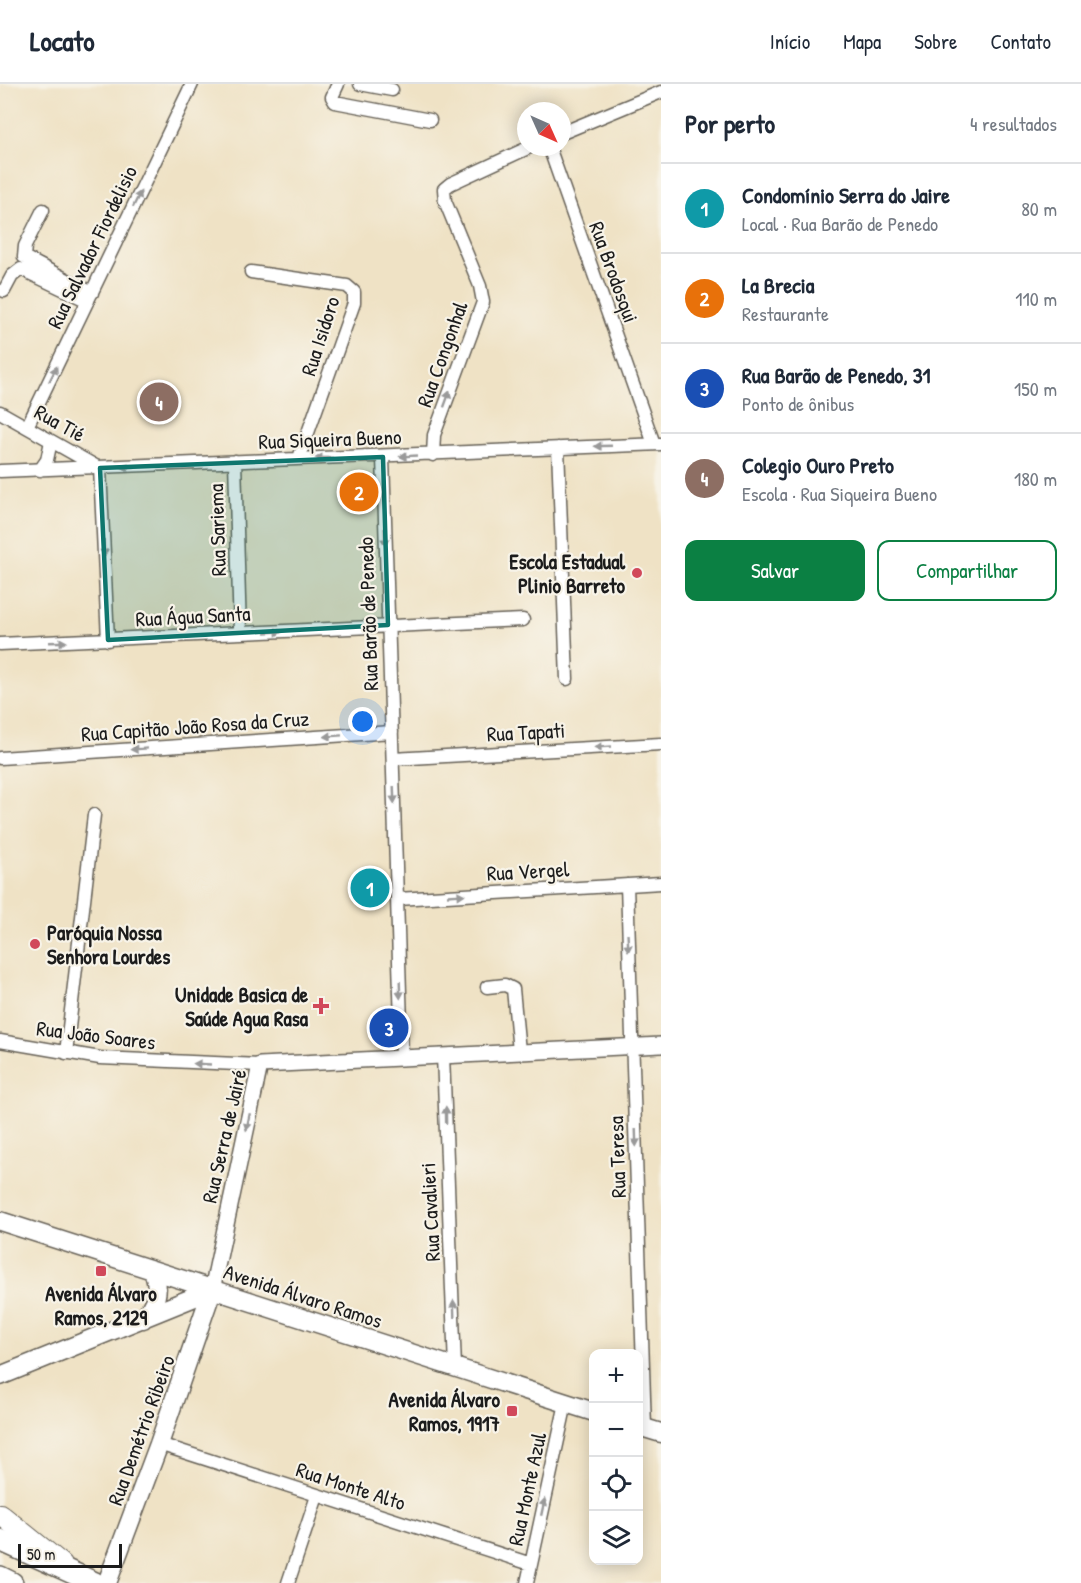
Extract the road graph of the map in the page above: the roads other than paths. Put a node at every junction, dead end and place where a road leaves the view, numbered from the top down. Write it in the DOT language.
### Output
graph roads {
  1 [pos="192,84"];
  2 [pos="338,84"];
  3 [pos="360,84"];
  4 [pos="393,87"];
  5 [pos="661,92"];
  6 [pos="384,111"];
  7 [pos="430,120"];
  8 [pos="571,129"];
  9 [pos="517,153"];
  10 [pos="552,156"];
  11 [pos="43,210"];
  12 [pos="251,272"];
  13 [pos="4,291"];
  14 [pos="90,297"];
  15 [pos="0,412"];
  16 [pos="27,427"];
  17 [pos="51,441"];
  18 [pos="658,444"];
  19 [pos="558,448"];
  20 [pos="433,455"];
  21 [pos="383,457"];
  22 [pos="299,458"];
  23 [pos="235,461"];
  24 [pos="100,468"];
  25 [pos="40,470"];
  26 [pos="0,471"];
  27 [pos="523,620"];
  28 [pos="388,625"];
  29 [pos="240,633"];
  30 [pos="108,640"];
  31 [pos="0,644"];
  32 [pos="567,679"];
  33 [pos="392,732"];
  34 [pos="661,744"];
  35 [pos="0,758"];
  36 [pos="393,759"];
  37 [pos="93,815"];
  38 [pos="661,883"];
  39 [pos="627,885"];
  40 [pos="398,899"];
  41 [pos="487,987"];
  42 [pos="0,1041"];
  43 [pos="661,1045"];
  44 [pos="633,1046"];
  45 [pos="519,1051"];
  46 [pos="66,1053"];
  47 [pos="443,1055"];
  48 [pos="402,1056"];
  49 [pos="260,1065"];
  50 [pos="0,1221"];
  51 [pos="153,1271"];
  52 [pos="212,1290"];
  53 [pos="143,1319"];
  54 [pos="455,1368"];
  55 [pos="0,1376"];
  56 [pos="566,1403"];
  57 [pos="589,1410"];
  58 [pos="648,1429"];
  59 [pos="159,1444"];
  60 [pos="317,1496"];
  61 [pos="0,1514"];
  62 [pos="0,1540"];
  63 [pos="531,1564"];
  64 [pos="0,1577"];
  65 [pos="87,1580"];
  66 [pos="12,1583"];
  67 [pos="107,1583"];
  68 [pos="288,1583"];
  69 [pos="527,1583"];
  14 -- 1 [label="street, Rua Salvador Fiordelisio, one-way"];
  2 -- 6 [label="street"];
  3 -- 4 [label="street"];
  4 -- 6 [label="street"];
  5 -- 8 [label="street"];
  6 -- 7 [label="street"];
  20 -- 9 [label="street, Rua Congonhal, one-way"];
  10 -- 18 [label="street, Rua Brodosqui"];
  11 -- 14 [label="street"];
  12 -- 22 [label="street, Rua Isidoro"];
  13 -- 14 [label="street"];
  16 -- 14 [label="street, Rua Salvador Fiordelisio, one-way"];
  15 -- 16 [label="street, Rua Tié"];
  16 -- 17 [label="street, Rua Tié"];
  17 -- 24 [label="street, Rua Tié"];
  17 -- 25 [label="street"];
  18 -- 19 [label="street, Rua Siqueira Bueno, one-way"];
  19 -- 20 [label="street, Rua Siqueira Bueno"];
  19 -- 32 [label="street"];
  20 -- 21 [label="street, Rua Siqueira Bueno, one-way"];
  21 -- 22 [label="street, Rua Siqueira Bueno, one-way"];
  21 -- 28 [label="street, Rua Barão de Penedo, one-way"];
  22 -- 23 [label="street, Rua Siqueira Bueno"];
  23 -- 24 [label="street, Rua Siqueira Bueno, one-way"];
  23 -- 29 [label="street, Rua Sariema"];
  24 -- 25 [label="street, Rua Siqueira Bueno"];
  24 -- 30 [label="street, one-way"];
  25 -- 26 [label="street, Rua Siqueira Bueno"];
  27 -- 28 [label="street, Rua Água Santa"];
  29 -- 28 [label="street, Rua Água Santa, one-way"];
  28 -- 33 [label="street, Rua Barão de Penedo"];
  29 -- 30 [label="street, Rua Água Santa"];
  31 -- 30 [label="street, Rua Água Santa, one-way"];
  33 -- 35 [label="street, Rua Capitão João Rosa da Cruz, one-way"];
  33 -- 36 [label="street, Rua Barão de Penedo"];
  34 -- 36 [label="street, Rua Tapati, one-way"];
  36 -- 40 [label="street, Rua Barão de Penedo, one-way"];
  37 -- 46 [label="street"];
  38 -- 39 [label="street, Rua Vergel"];
  40 -- 39 [label="street, Rua Vergel, one-way"];
  39 -- 44 [label="street, Rua Teresa, one-way"];
  40 -- 48 [label="street, Rua Barão de Penedo, one-way"];
  41 -- 45 [label="street"];
  42 -- 46 [label="street, Rua João Soares"];
  43 -- 44 [label="street, Rua Serra de Jairé"];
  44 -- 45 [label="street, Rua Serra de Jairé"];
  44 -- 58 [label="street, Rua Teresa, one-way"];
  45 -- 47 [label="street, Rua Serra de Jairé"];
  49 -- 46 [label="street, Rua João Soares, one-way"];
  47 -- 48 [label="street, Rua Serra de Jairé"];
  54 -- 47 [label="street, Rua Cavalieri, one-way"];
  48 -- 49 [label="street, Rua Serra de Jairé"];
  49 -- 52 [label="street, Rua Serra de Jairé, one-way"];
  50 -- 51 [label="main road, Avenida Álvaro Ramos"];
  51 -- 52 [label="main road, Avenida Álvaro Ramos"];
  51 -- 53 [label="main road"];
  52 -- 53 [label="main road"];
  52 -- 54 [label="main road, Avenida Álvaro Ramos"];
  52 -- 59 [label="main road, Rua Demétrio Ribeiro"];
  53 -- 55 [label="main road"];
  54 -- 56 [label="main road, Avenida Álvaro Ramos"];
  56 -- 57 [label="main road, Avenida Álvaro Ramos"];
  63 -- 56 [label="street, Rua Monte Azul, one-way"];
  59 -- 60 [label="street, Rua Monte Alto"];
  59 -- 67 [label="main road, Rua Demétrio Ribeiro"];
  60 -- 63 [label="street, Rua Monte Alto"];
  60 -- 68 [label="street"];
  61 -- 65 [label="main road"];
  62 -- 65 [label="highway"];
  63 -- 69 [label="street, Rua Monte Azul"];
  64 -- 66 [label="highway"];
}
